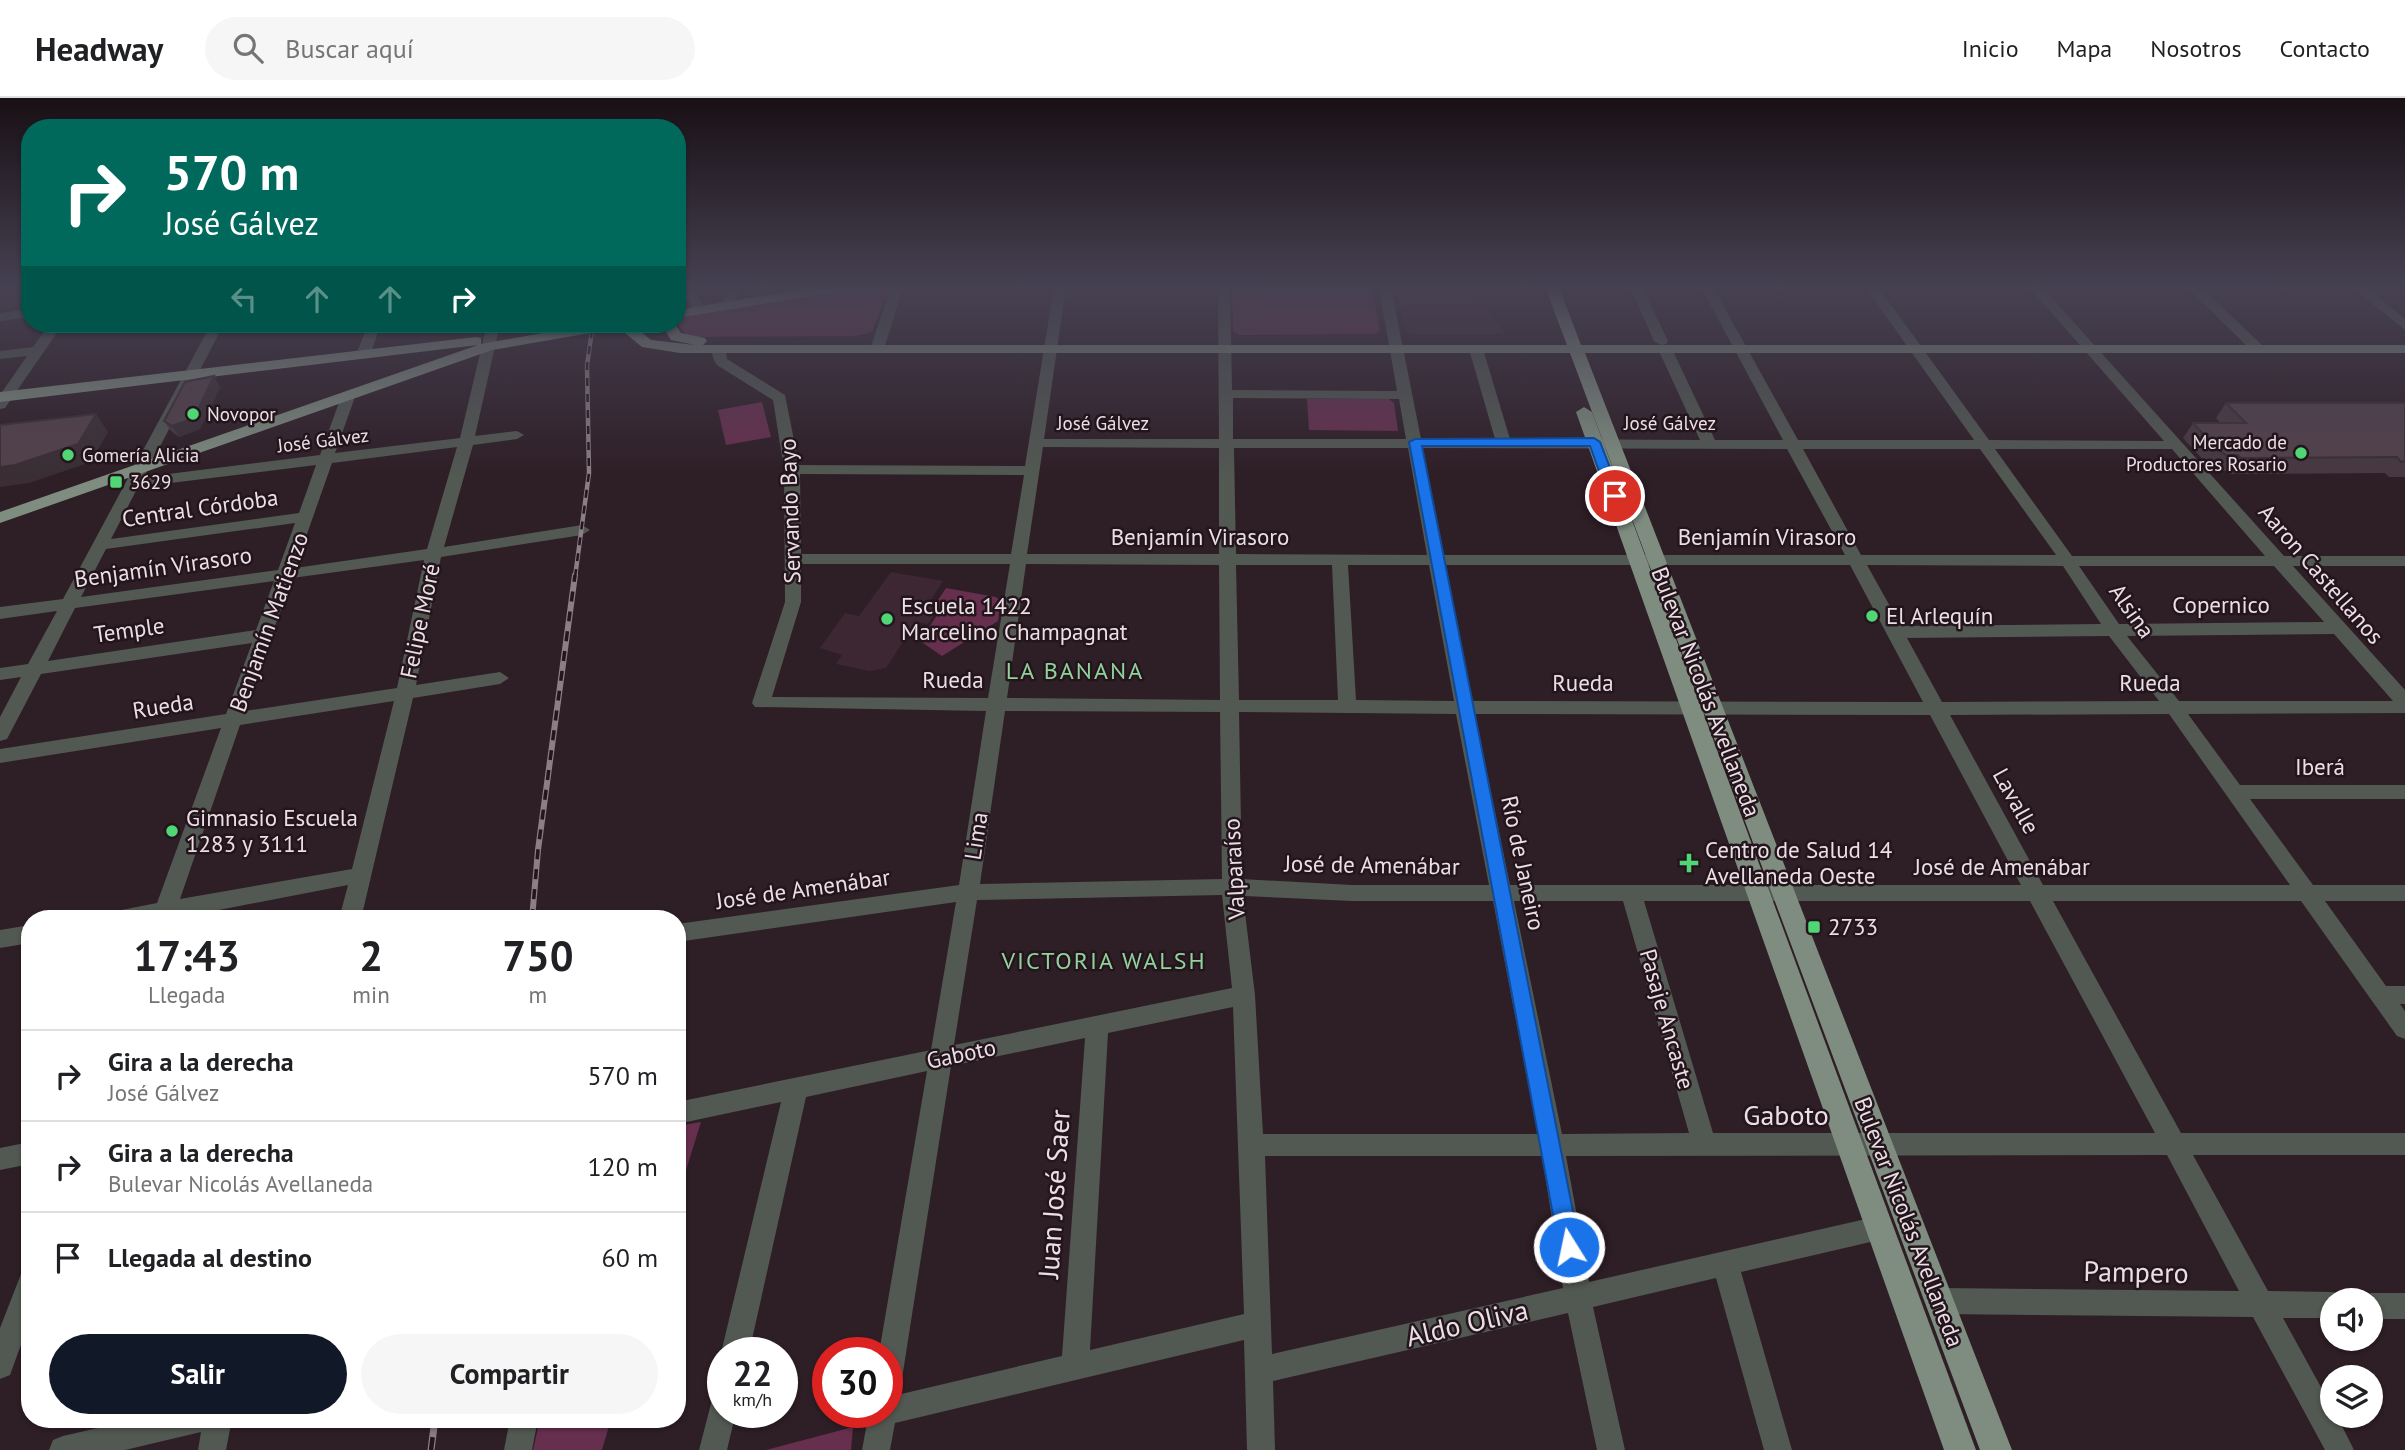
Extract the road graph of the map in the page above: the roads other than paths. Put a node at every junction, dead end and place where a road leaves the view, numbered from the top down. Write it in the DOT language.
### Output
graph roads {
  1 [pos="203,350"];
  2 [pos="365,350"];
  3 [pos="445,350"];
  4 [pos="445,350"];
  5 [pos="455,350"];
  6 [pos="485,350"];
  7 [pos="720,350"];
  8 [pos="1051,350"];
  9 [pos="1226,350"];
  10 [pos="1397,350"];
  11 [pos="1476,350"];
  12 [pos="1568,350"];
  13 [pos="1665,350"];
  14 [pos="1741,350"];
  15 [pos="1916,350"];
  16 [pos="2092,350"];
  17 [pos="37,351"];
  18 [pos="447,353"];
  19 [pos="0,355"];
  20 [pos="356,374"];
  21 [pos="188,379"];
  22 [pos="1226,394"];
  23 [pos="1405,395"];
  24 [pos="1,401"];
  25 [pos="517,435"];
  26 [pos="1226,441"];
  27 [pos="466,442"];
  28 [pos="1415,442"];
  29 [pos="1503,442"];
  30 [pos="1602,442"];
  31 [pos="1037,443"];
  32 [pos="1709,443"];
  33 [pos="1792,444"];
  34 [pos="1984,444"];
  35 [pos="2176,445"];
  36 [pos="326,459"];
  37 [pos="144,462"];
  38 [pos="792,469"];
  39 [pos="1032,471"];
  40 [pos="133,483"];
  41 [pos="0,509"];
  42 [pos="306,517"];
  43 [pos="0,518"];
  44 [pos="582,530"];
  45 [pos="101,545"];
  46 [pos="433,553"];
  47 [pos="792,559"];
  48 [pos="1019,559"];
  49 [pos="1227,559"];
  50 [pos="1340,559"];
  51 [pos="1438,560"];
  52 [pos="1646,560"];
  53 [pos="1856,561"];
  54 [pos="2068,561"];
  55 [pos="2405,561"];
  56 [pos="2280,562"];
  57 [pos="286,573"];
  58 [pos="69,603"];
  59 [pos="0,613"];
  60 [pos="2337,628"];
  61 [pos="2113,629"];
  62 [pos="1894,632"];
  63 [pos="264,635"];
  64 [pos="35,669"];
  65 [pos="0,674"];
  66 [pos="500,678"];
  67 [pos="405,693"];
  68 [pos="761,703"];
  69 [pos="996,704"];
  70 [pos="2405,705"];
  71 [pos="1230,706"];
  72 [pos="1347,706"];
  73 [pos="1464,707"];
  74 [pos="1702,708"];
  75 [pos="1936,708"];
  76 [pos="2174,708"];
  77 [pos="234,719"];
  78 [pos="0,734"];
  79 [pos="0,756"];
  80 [pos="2234,792"];
  81 [pos="2405,792"];
  82 [pos="360,876"];
  83 [pos="1233,887"];
  84 [pos="968,892"];
  85 [pos="2405,892"];
  86 [pos="1503,893"];
  87 [pos="1631,893"];
  88 [pos="1771,893"];
  89 [pos="2036,893"];
  90 [pos="2307,893"];
  91 [pos="165,910"];
  92 [pos="185,910"];
  93 [pos="352,910"];
  94 [pos="686,932"];
  95 [pos="21,936"];
  96 [pos="0,939"];
  97 [pos="1244,995"];
  98 [pos="2381,995"];
  99 [pos="2405,995"];
  100 [pos="1097,1026"];
  101 [pos="2405,1029"];
  102 [pos="940,1058"];
  103 [pos="796,1088"];
  104 [pos="686,1111"];
  105 [pos="1704,1144"];
  106 [pos="1880,1144"];
  107 [pos="2173,1144"];
  108 [pos="2405,1144"];
  109 [pos="1252,1145"];
  110 [pos="1552,1145"];
  111 [pos="1849,1145"];
  112 [pos="21,1155"];
  113 [pos="0,1159"];
  114 [pos="1879,1228"];
  115 [pos="1725,1263"];
  116 [pos="1578,1297"];
  117 [pos="1939,1300"];
  118 [pos="20,1301"];
  119 [pos="2260,1305"];
  120 [pos="2320,1306"];
  121 [pos="2383,1306"];
  122 [pos="2405,1306"];
  123 [pos="1257,1324"];
  124 [pos="739,1337"];
  125 [pos="895,1337"];
  126 [pos="0,1365"];
  127 [pos="1075,1366"];
  128 [pos="1259,1371"];
  129 [pos="903,1407"];
  130 [pos="160,1428"];
  131 [pos="216,1428"];
  132 [pos="522,1428"];
  133 [pos="718,1428"];
  134 [pos="881,1428"];
  135 [pos="63,1450"];
  136 [pos="212,1450"];
  137 [pos="518,1450"];
  138 [pos="713,1450"];
  139 [pos="876,1450"];
  140 [pos="1261,1450"];
  141 [pos="1611,1450"];
  142 [pos="1778,1450"];
  143 [pos="1960,1450"];
  144 [pos="1996,1450"];
  145 [pos="2340,1450"];
  1 -- 21 [label="street"];
  2 -- 20 [label="street, Benjamín Matienzo"];
  3 -- 20 [label="main road"];
  4 -- 20 [label="main road"];
  5 -- 18 [label="main road"];
  6 -- 27 [label="street, Felipe Moré"];
  7 -- 38 [label="street, Servando Bayo"];
  8 -- 31 [label="street, Lima"];
  9 -- 22 [label="street, Valparaíso"];
  10 -- 23 [label="street, Río de Janeiro"];
  11 -- 29 [label="street"];
  12 -- 30 [label="main road, Bulevar Nicolás Avellaneda"];
  13 -- 32 [label="street"];
  14 -- 33 [label="street, Lavalle"];
  15 -- 34 [label="street, Alsina"];
  16 -- 35 [label="street, Aaron Castellanos"];
  17 -- 19 [label="street"];
  17 -- 24 [label="street"];
  18 -- 20 [label="main road"];
  18 -- 20 [label="main road"];
  20 -- 21 [label="main road"];
  20 -- 36 [label="street, Benjamín Matienzo"];
  20 -- 37 [label="main road"];
  21 -- 24 [label="main road"];
  21 -- 37 [label="street"];
  22 -- 23 [label="street"];
  22 -- 26 [label="street, Valparaíso"];
  23 -- 28 [label="street, Río de Janeiro"];
  25 -- 27 [label="street, José Gálvez"];
  26 -- 28 [label="street, José Gálvez"];
  26 -- 31 [label="street, José Gálvez"];
  26 -- 49 [label="street, Valparaíso"];
  27 -- 36 [label="street, José Gálvez"];
  27 -- 46 [label="street, Felipe Moré"];
  28 -- 29 [label="street, José Gálvez"];
  28 -- 51 [label="street, Río de Janeiro"];
  29 -- 30 [label="street, José Gálvez"];
  30 -- 32 [label="street, José Gálvez"];
  30 -- 52 [label="main road, Bulevar Nicolás Avellaneda"];
  31 -- 39 [label="street, Lima"];
  32 -- 33 [label="street, José Gálvez"];
  33 -- 34 [label="street, José Gálvez"];
  33 -- 53 [label="street, Lavalle"];
  34 -- 35 [label="street, José Gálvez"];
  34 -- 54 [label="street, Alsina"];
  35 -- 56 [label="street, Aaron Castellanos"];
  36 -- 40 [label="street, José Gálvez"];
  36 -- 42 [label="street, Benjamín Matienzo"];
  37 -- 40 [label="street"];
  37 -- 41 [label="main road"];
  37 -- 43 [label="main road"];
  38 -- 39 [label="street"];
  38 -- 47 [label="street, Servando Bayo"];
  39 -- 48 [label="street, Lima"];
  40 -- 45 [label="street"];
  42 -- 45 [label="street, Central Córdoba"];
  42 -- 57 [label="street, Benjamín Matienzo"];
  44 -- 46 [label="street, Benjamín Virasoro"];
  45 -- 58 [label="street"];
  46 -- 57 [label="street, Benjamín Virasoro"];
  46 -- 67 [label="street, Felipe Moré"];
  47 -- 48 [label="street, Benjamín Virasoro"];
  47 -- 68 [label="street, Servando Bayo"];
  48 -- 49 [label="street, Benjamín Virasoro"];
  48 -- 69 [label="street, Lima"];
  49 -- 50 [label="street, Benjamín Virasoro"];
  49 -- 71 [label="street, Valparaíso"];
  50 -- 51 [label="street, Benjamín Virasoro"];
  50 -- 72 [label="street"];
  51 -- 52 [label="street, Benjamín Virasoro"];
  51 -- 73 [label="street, Río de Janeiro"];
  52 -- 53 [label="street, Benjamín Virasoro"];
  52 -- 74 [label="main road, Bulevar Nicolás Avellaneda"];
  53 -- 54 [label="street, Benjamín Virasoro"];
  53 -- 62 [label="street, Lavalle"];
  54 -- 56 [label="street, Benjamín Virasoro"];
  54 -- 61 [label="street, Alsina"];
  55 -- 56 [label="street, Benjamín Virasoro"];
  56 -- 60 [label="street, Aaron Castellanos"];
  57 -- 58 [label="street, Benjamín Virasoro"];
  57 -- 63 [label="street, Benjamín Matienzo"];
  58 -- 59 [label="street, Benjamín Virasoro"];
  58 -- 64 [label="street"];
  60 -- 61 [label="street, Copernico"];
  60 -- 70 [label="street, Aaron Castellanos"];
  61 -- 62 [label="street, Copernico"];
  61 -- 76 [label="street, Alsina"];
  62 -- 75 [label="street, Lavalle"];
  63 -- 64 [label="street, Temple"];
  63 -- 77 [label="street, Benjamín Matienzo"];
  64 -- 65 [label="street, Temple"];
  64 -- 78 [label="street"];
  66 -- 67 [label="street, Rueda"];
  67 -- 77 [label="street, Rueda"];
  67 -- 82 [label="street, Felipe Moré"];
  68 -- 69 [label="street, Rueda"];
  69 -- 71 [label="street, Rueda"];
  69 -- 84 [label="street, Lima"];
  70 -- 76 [label="street, Rueda"];
  71 -- 72 [label="street, Rueda"];
  71 -- 83 [label="street, Valparaíso"];
  72 -- 73 [label="street, Rueda"];
  73 -- 74 [label="street, Rueda"];
  73 -- 86 [label="street, Río de Janeiro"];
  74 -- 75 [label="street, Rueda"];
  74 -- 88 [label="main road, Bulevar Nicolás Avellaneda"];
  75 -- 76 [label="street, Rueda"];
  75 -- 89 [label="street, Lavalle"];
  76 -- 80 [label="street, Alsina"];
  77 -- 79 [label="street, Rueda"];
  77 -- 91 [label="street, Benjamín Matienzo"];
  80 -- 81 [label="street, Iberá"];
  80 -- 90 [label="street, Alsina"];
  82 -- 92 [label="street"];
  82 -- 93 [label="street, Felipe Moré"];
  83 -- 84 [label="street, José de Amenábar"];
  83 -- 86 [label="street, José de Amenábar"];
  83 -- 97 [label="street, Valparaíso"];
  84 -- 94 [label="street, José de Amenábar"];
  84 -- 102 [label="street, Lima"];
  85 -- 90 [label="street, José de Amenábar"];
  86 -- 87 [label="street, José de Amenábar"];
  86 -- 110 [label="street, Río de Janeiro"];
  87 -- 88 [label="street, José de Amenábar"];
  87 -- 105 [label="street, Pasaje Ancaste"];
  88 -- 89 [label="street, José de Amenábar"];
  88 -- 106 [label="main road, Bulevar Nicolás Avellaneda"];
  88 -- 111 [label="main road, Bulevar Nicolás Avellaneda"];
  89 -- 90 [label="street, José de Amenábar"];
  89 -- 107 [label="street, Lavalle"];
  90 -- 98 [label="street, Alsina"];
  95 -- 96 [label="street"];
  97 -- 100 [label="street, Gaboto"];
  97 -- 109 [label="street, Valparaíso"];
  98 -- 99 [label="street"];
  98 -- 101 [label="street, Alsina"];
  100 -- 102 [label="street, Gaboto"];
  100 -- 127 [label="street, Juan José Saer"];
  102 -- 103 [label="street, Gaboto"];
  102 -- 125 [label="street, Lima"];
  103 -- 104 [label="street, Gaboto"];
  103 -- 124 [label="street"];
  105 -- 110 [label="street, Gaboto"];
  105 -- 111 [label="street, Gaboto"];
  106 -- 107 [label="street, Gaboto"];
  106 -- 111 [label="street, Gaboto"];
  106 -- 117 [label="main road, Bulevar Nicolás Avellaneda"];
  107 -- 108 [label="street, Gaboto"];
  107 -- 119 [label="street, Lavalle"];
  109 -- 110 [label="street, Gaboto"];
  109 -- 123 [label="street, Valparaíso"];
  110 -- 116 [label="street, Río de Janeiro"];
  111 -- 114 [label="main road, Bulevar Nicolás Avellaneda"];
  112 -- 113 [label="street"];
  114 -- 115 [label="street, Aldo Oliva"];
  114 -- 143 [label="main road, Bulevar Nicolás Avellaneda"];
  115 -- 116 [label="street, Aldo Oliva"];
  115 -- 142 [label="street"];
  116 -- 128 [label="street, Aldo Oliva"];
  116 -- 141 [label="street, Río de Janeiro"];
  117 -- 119 [label="street, Pampero"];
  117 -- 144 [label="main road, Bulevar Nicolás Avellaneda"];
  118 -- 126 [label="street"];
  119 -- 120 [label="street, Pampero"];
  119 -- 145 [label="street, Lavalle"];
  121 -- 122 [label="street"];
  123 -- 127 [label="street"];
  123 -- 128 [label="street, Valparaíso"];
  127 -- 129 [label="street"];
  128 -- 140 [label="street, Valparaíso"];
  130 -- 135 [label="street"];
  131 -- 136 [label="street"];
  132 -- 137 [label="street"];
  133 -- 138 [label="street"];
  134 -- 139 [label="street"];
}
